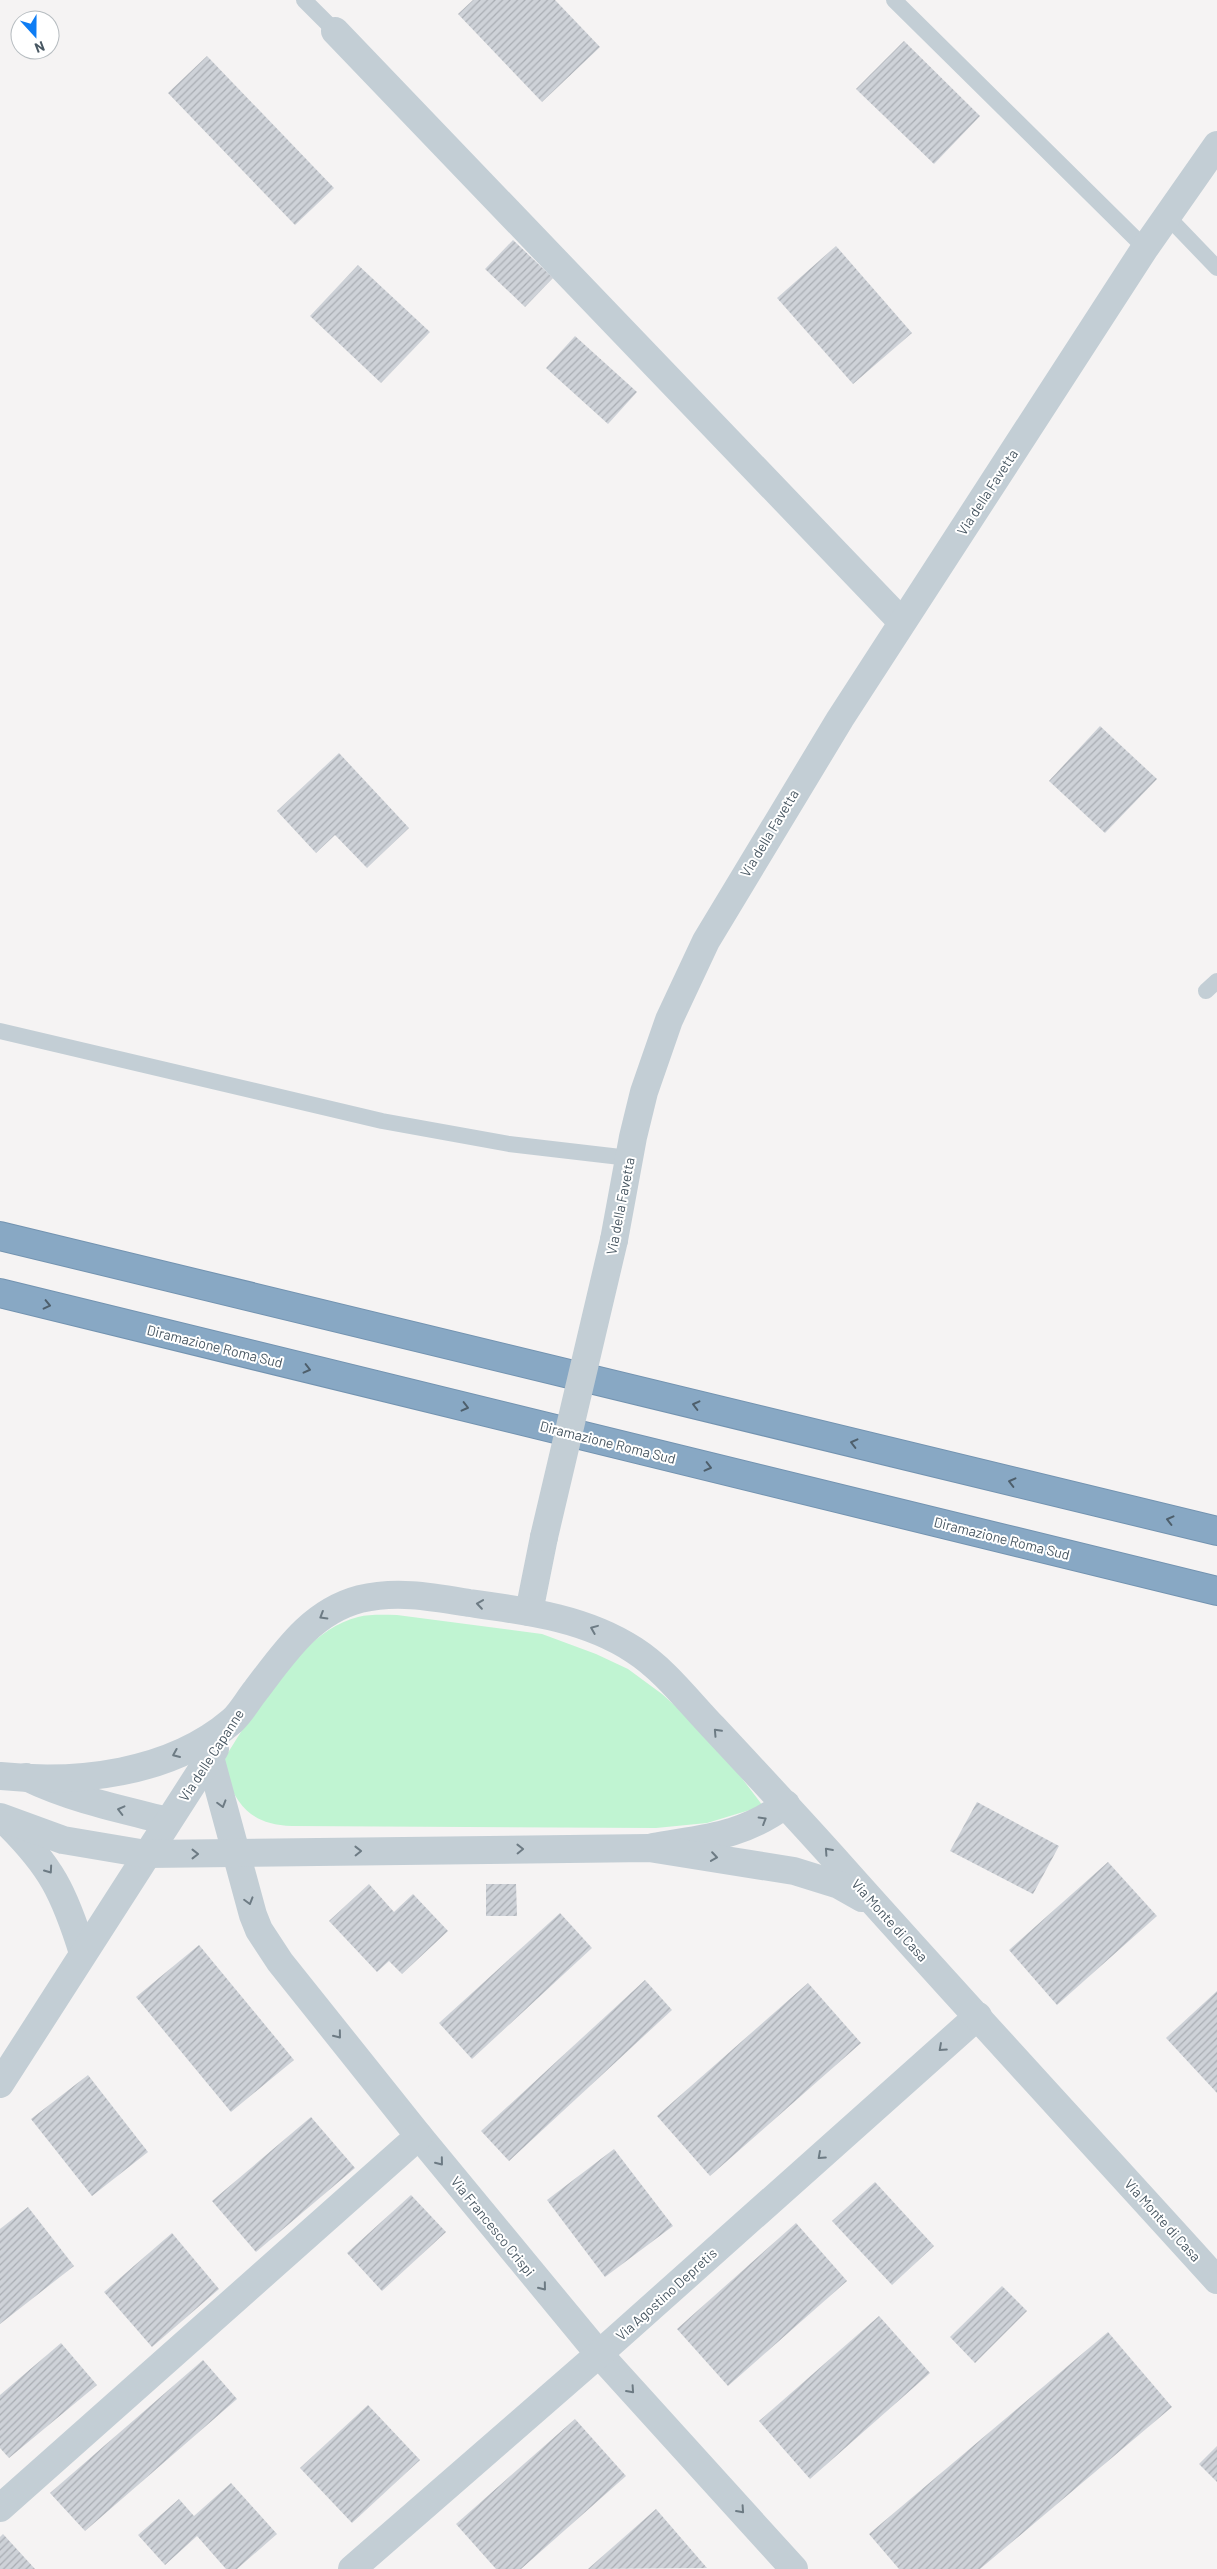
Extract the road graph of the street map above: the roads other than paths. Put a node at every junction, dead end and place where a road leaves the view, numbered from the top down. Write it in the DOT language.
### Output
graph roads {
  1 [pos="304,0"];
  2 [pos="894,0"];
  3 [pos="335,31"];
  4 [pos="1217,145"];
  5 [pos="1167,216"];
  6 [pos="1145,248"];
  7 [pos="1217,268"];
  8 [pos="902,622"];
  9 [pos="0,1031"];
  10 [pos="628,1158"];
  11 [pos="0,1236"];
  12 [pos="0,1293"];
  13 [pos="1217,1532"];
  14 [pos="1217,1591"];
  15 [pos="528,1612"];
  16 [pos="233,1720"];
  17 [pos="210,1757"];
  18 [pos="13,1776"];
  19 [pos="786,1804"];
  20 [pos="3,1819"];
  21 [pos="168,1821"];
  22 [pos="649,1848"];
  23 [pos="146,1854"];
  24 [pos="236,1854"];
  25 [pos="884,1913"];
  26 [pos="83,1953"];
  27 [pos="978,2016"];
  28 [pos="0,2084"];
  29 [pos="419,2136"];
  30 [pos="1217,2280"];
  31 [pos="598,2354"];
  32 [pos="0,2508"];
  33 [pos="352,2569"];
  34 [pos="794,2569"];
  1 -- 3 [label="lane"];
  2 -- 6 [label="lane"];
  3 -- 8 [label="street"];
  4 -- 5 [label="street, Via della Favetta"];
  5 -- 6 [label="street, Via della Favetta"];
  5 -- 7 [label="lane"];
  6 -- 8 [label="street, Via della Favetta"];
  8 -- 10 [label="street, Via della Favetta"];
  9 -- 10 [label="lane"];
  10 -- 15 [label="street, Via della Favetta, bridge"];
  13 -- 11 [label="highway, one-way"];
  12 -- 14 [label="highway, Diramazione Roma Sud, one-way"];
  15 -- 16 [label="street, Via delle Capanne, one-way"];
  19 -- 15 [label="street, Via Monte di Casa, one-way"];
  16 -- 17 [label="street, Via delle Capanne"];
  16 -- 18 [label="street, one-way"];
  17 -- 21 [label="street, Via delle Capanne"];
  17 -- 24 [label="street, Via Francesco Crispi, one-way"];
  21 -- 18 [label="street, one-way"];
  22 -- 19 [label="street, one-way"];
  25 -- 19 [label="street, Via Monte di Casa, one-way"];
  20 -- 23 [label="street"];
  20 -- 26 [label="street, one-way"];
  21 -- 23 [label="street, Via delle Capanne"];
  24 -- 22 [label="street, one-way"];
  22 -- 25 [label="street, one-way"];
  23 -- 24 [label="street, one-way"];
  23 -- 26 [label="street, Via delle Capanne"];
  24 -- 29 [label="street, Via Francesco Crispi, one-way"];
  25 -- 27 [label="street, Via Monte di Casa"];
  26 -- 28 [label="street, Via delle Capanne"];
  27 -- 30 [label="street, Via Monte di Casa"];
  27 -- 31 [label="street, Via Agostino Depretis, one-way"];
  29 -- 31 [label="street, Via Francesco Crispi, one-way"];
  29 -- 32 [label="street"];
  31 -- 33 [label="street, Via Agostino Depretis"];
  31 -- 34 [label="street, Via Francesco Crispi, one-way"];
}
